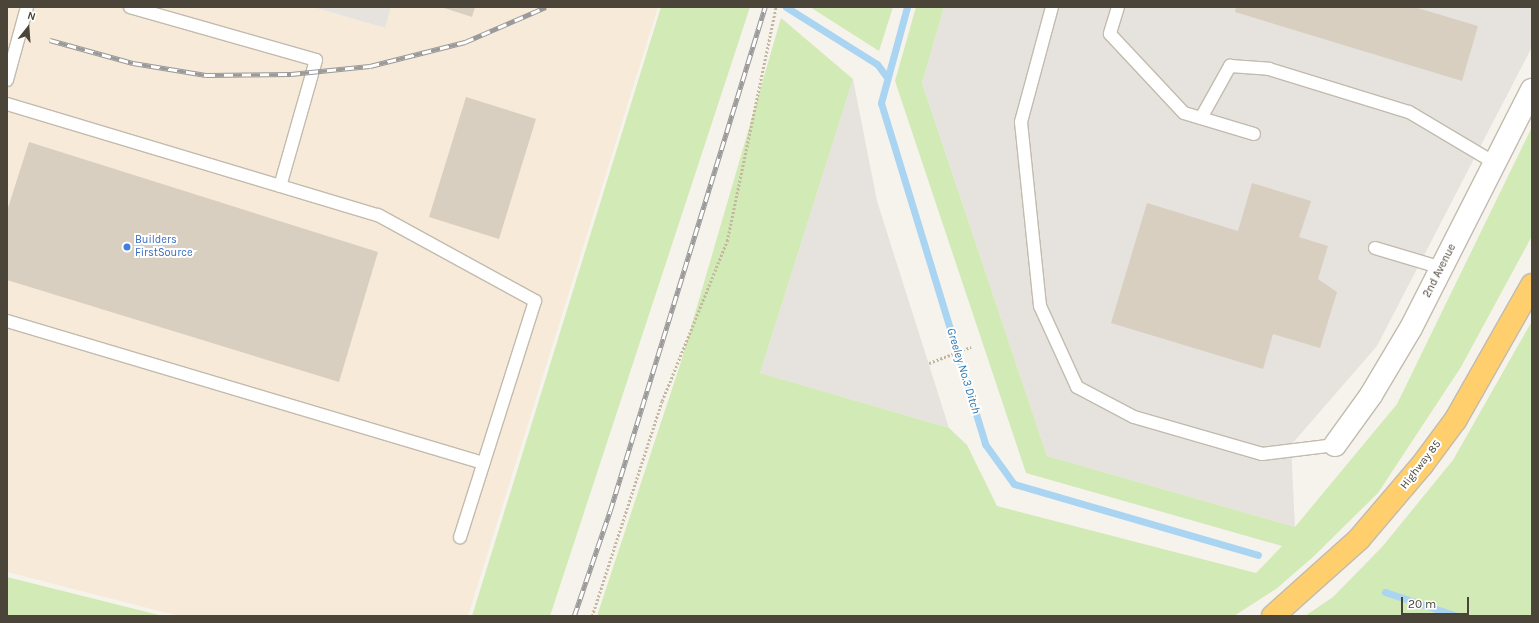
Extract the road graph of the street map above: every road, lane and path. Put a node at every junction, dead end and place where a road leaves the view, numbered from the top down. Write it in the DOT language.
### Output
graph roads {
  1 [pos="27,7"];
  2 [pos="130,7"];
  3 [pos="776,7"];
  4 [pos="1052,7"];
  5 [pos="1118,7"];
  6 [pos="7,80"];
  7 [pos="1532,90"];
  8 [pos="7,104"];
  9 [pos="1201,118"];
  10 [pos="1254,134"];
  11 [pos="1495,163"];
  12 [pos="280,186"];
  13 [pos="1375,248"];
  14 [pos="1442,268"];
  15 [pos="1532,285"];
  16 [pos="7,321"];
  17 [pos="971,347"];
  18 [pos="929,363"];
  19 [pos="1335,445"];
  20 [pos="483,463"];
  21 [pos="460,537"];
  22 [pos="592,616"];
  23 [pos="1273,616"];
  1 -- 6 [label="lane"];
  2 -- 12 [label="lane"];
  3 -- 22 [label="path"];
  4 -- 19 [label="lane"];
  5 -- 9 [label="lane"];
  7 -- 11 [label="street, 2nd Avenue"];
  8 -- 12 [label="lane"];
  9 -- 10 [label="lane"];
  9 -- 11 [label="lane"];
  11 -- 14 [label="street, 2nd Avenue"];
  12 -- 20 [label="lane"];
  13 -- 14 [label="lane"];
  14 -- 19 [label="street, 2nd Avenue"];
  15 -- 23 [label="highway, Highway 85"];
  16 -- 20 [label="lane"];
  17 -- 18 [label="path"];
  20 -- 21 [label="lane"];
}
